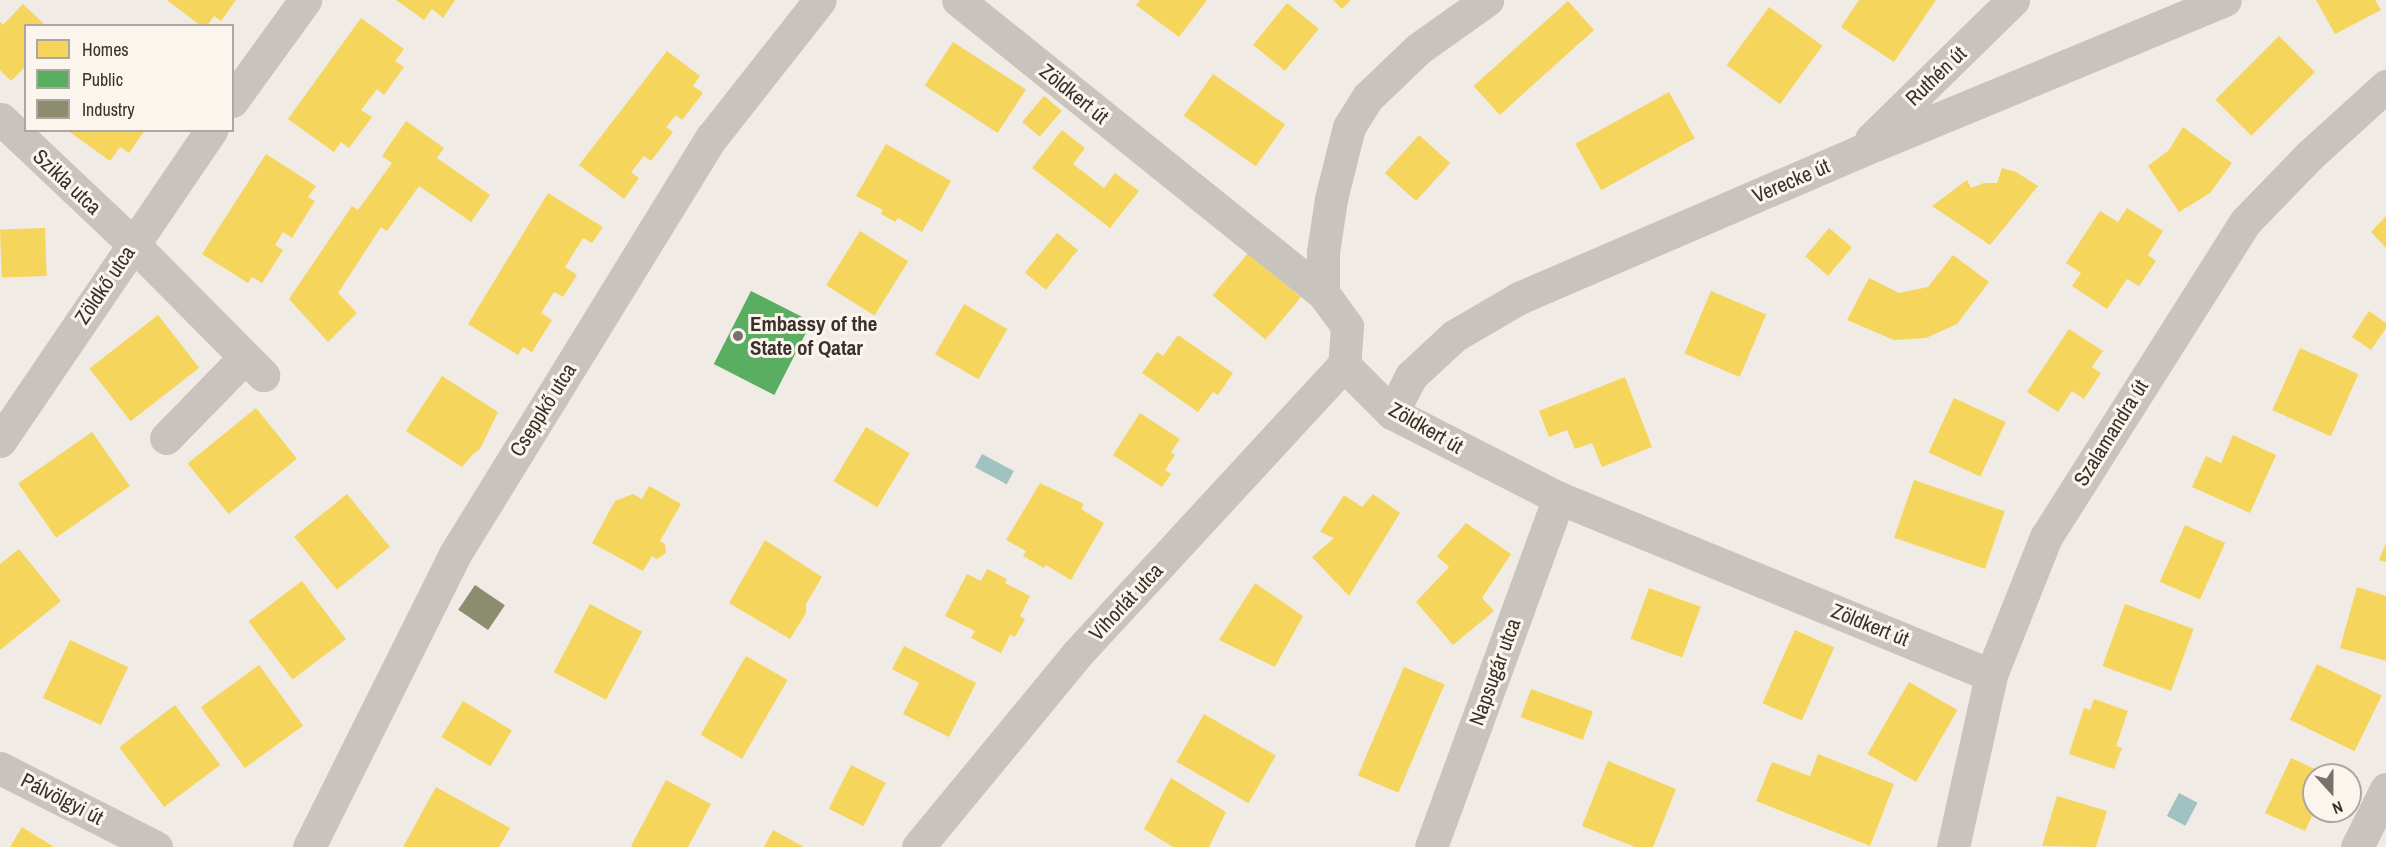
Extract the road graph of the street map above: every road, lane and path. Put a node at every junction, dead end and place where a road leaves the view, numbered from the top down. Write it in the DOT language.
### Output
graph roads {
  1 [pos="305,0"];
  2 [pos="820,0"];
  3 [pos="958,0"];
  4 [pos="1487,0"];
  5 [pos="2013,0"];
  6 [pos="2226,0"];
  7 [pos="2386,86"];
  8 [pos="234,98"];
  9 [pos="1,119"];
  10 [pos="210,132"];
  11 [pos="1858,152"];
  12 [pos="133,244"];
  13 [pos="1323,293"];
  14 [pos="1344,366"];
  15 [pos="1392,413"];
  16 [pos="166,438"];
  17 [pos="0,441"];
  18 [pos="1559,498"];
  19 [pos="1991,675"];
  20 [pos="0,768"];
  21 [pos="2386,789"];
  22 [pos="156,847"];
  23 [pos="309,847"];
  24 [pos="918,847"];
  25 [pos="1431,847"];
  26 [pos="1953,847"];
  27 [pos="2357,847"];
  1 -- 8 [label="street"];
  2 -- 23 [label="street, Cseppkő utca"];
  3 -- 13 [label="street, Zöldkert út"];
  4 -- 13 [label="street"];
  5 -- 11 [label="street, Ruthén út"];
  6 -- 11 [label="street, Verecke út"];
  7 -- 19 [label="street, Szalamandra út"];
  9 -- 12 [label="street, Szikla utca"];
  10 -- 12 [label="street, Zöldkő utca"];
  11 -- 15 [label="street, Verecke út"];
  12 -- 16 [label="street, Szikla utca"];
  12 -- 17 [label="street, Zöldkő utca"];
  13 -- 14 [label="street, Zöldkert út"];
  14 -- 15 [label="street, Zöldkert út"];
  14 -- 24 [label="street, Vihorlát utca"];
  15 -- 18 [label="street, Zöldkert út"];
  18 -- 19 [label="street, Zöldkert út"];
  18 -- 25 [label="street, Napsugár utca"];
  19 -- 26 [label="street, Szalamandra út"];
  20 -- 22 [label="street, Pálvölgyi út"];
  21 -- 27 [label="street"];
}
